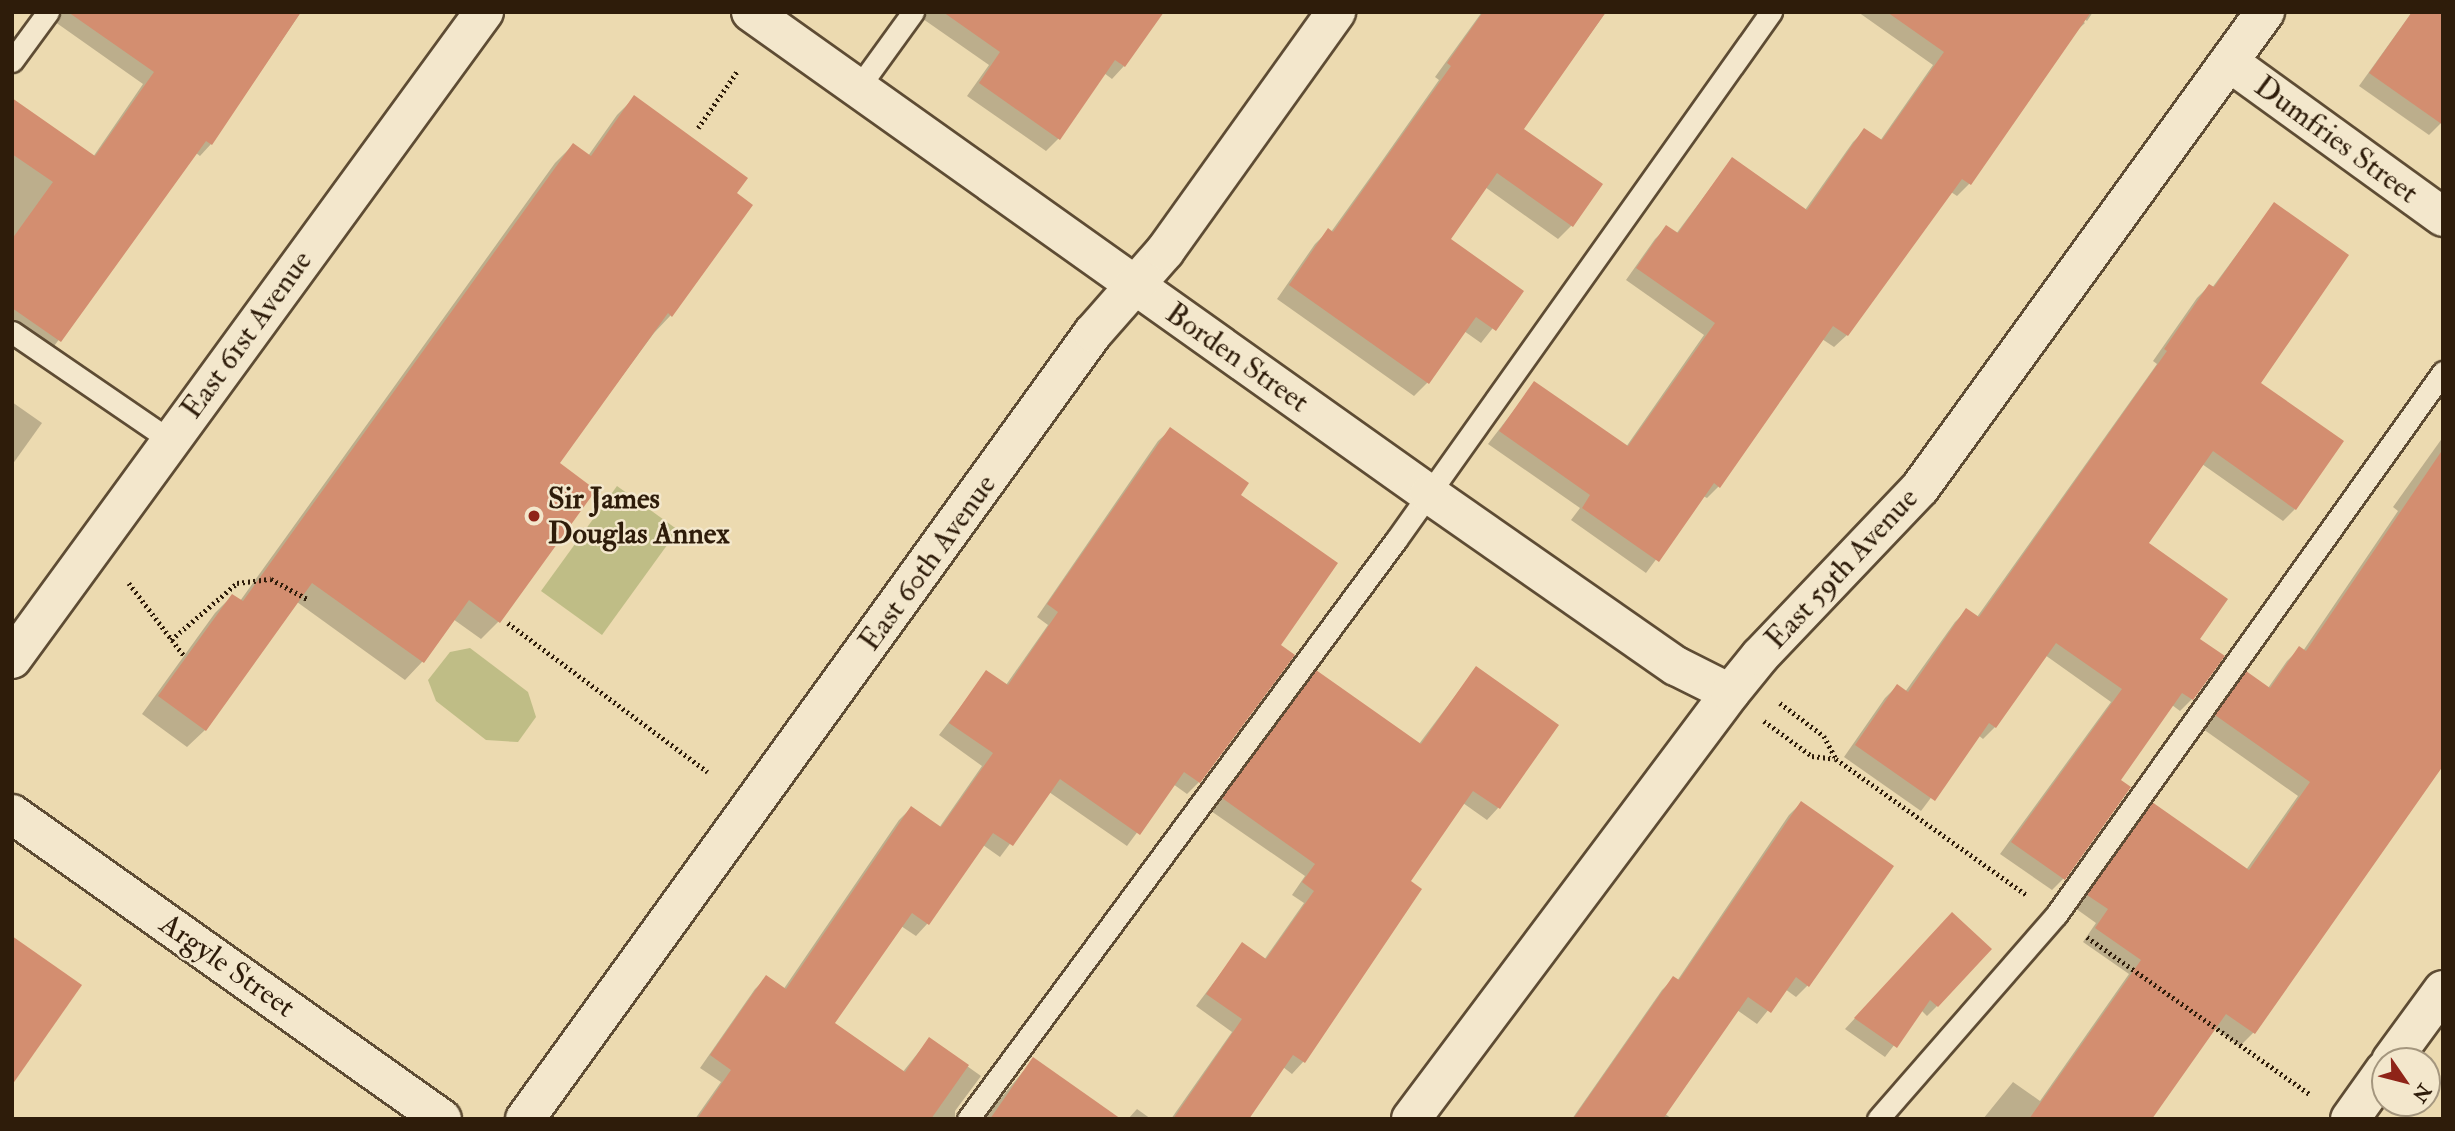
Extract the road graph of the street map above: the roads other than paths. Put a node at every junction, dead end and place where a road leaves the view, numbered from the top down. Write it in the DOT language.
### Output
graph roads {
  1 [pos="48,12"];
  2 [pos="484,12"];
  3 [pos="751,12"];
  4 [pos="912,12"];
  5 [pos="1336,12"];
  6 [pos="1771,12"];
  7 [pos="2265,12"];
  8 [pos="12,61"];
  9 [pos="2229,62"];
  10 [pos="858,88"];
  11 [pos="2443,217"];
  12 [pos="1135,286"];
  13 [pos="12,332"];
  14 [pos="2443,372"];
  15 [pos="170,440"];
  16 [pos="1429,494"];
  17 [pos="12,659"];
  18 [pos="1730,693"];
  19 [pos="12,814"];
  20 [pos="2443,990"];
  21 [pos="2401,1047"];
  22 [pos="2371,1090"];
  23 [pos="442,1119"];
  24 [pos="525,1119"];
  25 [pos="968,1119"];
  26 [pos="1411,1119"];
  27 [pos="1878,1119"];
  28 [pos="2350,1119"];
  1 -- 8 [label="lane"];
  2 -- 15 [label="street, East 61st Avenue"];
  3 -- 10 [label="street, Borden Street"];
  4 -- 10 [label="lane"];
  5 -- 12 [label="street, East 60th Avenue"];
  6 -- 16 [label="lane"];
  7 -- 9 [label="street, East 59th Avenue"];
  9 -- 11 [label="street, Dumfries Street"];
  9 -- 18 [label="street, East 59th Avenue"];
  10 -- 12 [label="street, Borden Street"];
  12 -- 16 [label="street, Borden Street"];
  12 -- 24 [label="street, East 60th Avenue"];
  13 -- 15 [label="lane"];
  14 -- 27 [label="lane"];
  15 -- 17 [label="street, East 61st Avenue"];
  16 -- 18 [label="street, Borden Street"];
  16 -- 25 [label="lane"];
  18 -- 26 [label="street, East 59th Avenue"];
  19 -- 23 [label="street, Argyle Street"];
  20 -- 21 [label="street"];
  22 -- 28 [label="street"];
}
